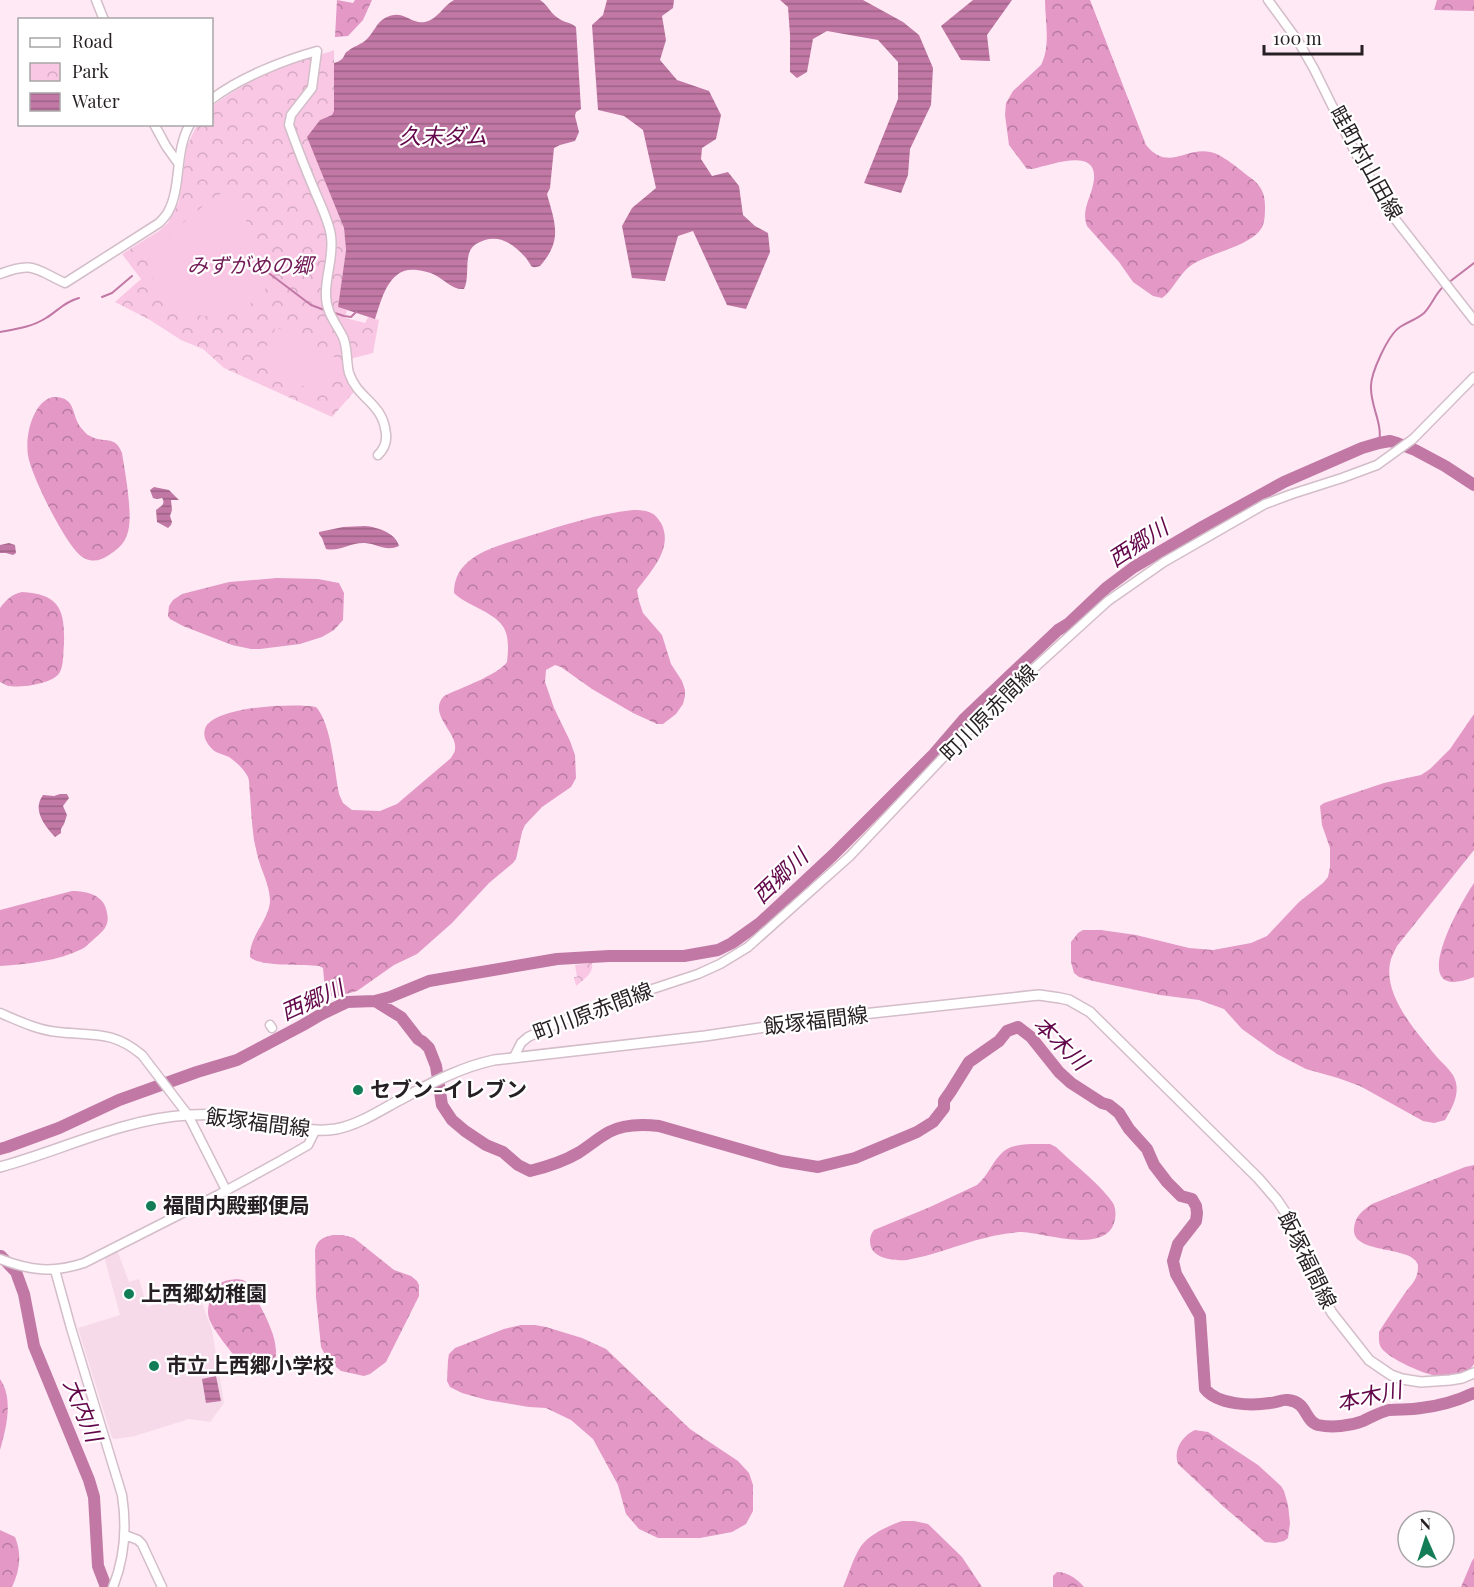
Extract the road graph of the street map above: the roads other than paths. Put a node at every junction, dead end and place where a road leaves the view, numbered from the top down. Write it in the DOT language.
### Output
graph roads {
  1 [pos="96,0"];
  2 [pos="1268,0"];
  3 [pos="103,18"];
  4 [pos="213,98"];
  5 [pos="155,126"];
  6 [pos="189,126"];
  7 [pos="178,163"];
  8 [pos="0,274"];
  9 [pos="1474,320"];
  10 [pos="1474,376"];
  11 [pos="378,455"];
  12 [pos="0,1013"];
  13 [pos="514,1057"];
  14 [pos="188,1115"];
  15 [pos="315,1131"];
  16 [pos="0,1167"];
  17 [pos="226,1190"];
  18 [pos="1,1260"];
  19 [pos="55,1270"];
  20 [pos="1474,1373"];
  21 [pos="125,1535"];
  22 [pos="113,1587"];
  23 [pos="162,1587"];
  1 -- 3 [label="main road"];
  2 -- 9 [label="main road, 畦町村山田線"];
  4 -- 11 [label="main road"];
  5 -- 7 [label="main road"];
  6 -- 7 [label="main road"];
  7 -- 8 [label="main road"];
  10 -- 13 [label="main road, 町川原赤間線"];
  12 -- 14 [label="main road"];
  13 -- 15 [label="main road, 飯塚福間線"];
  13 -- 20 [label="main road, 飯塚福間線"];
  14 -- 15 [label="main road, 飯塚福間線"];
  14 -- 16 [label="main road, 飯塚福間線"];
  14 -- 17 [label="main road"];
  15 -- 17 [label="main road"];
  17 -- 19 [label="main road"];
  18 -- 19 [label="main road"];
  19 -- 21 [label="main road"];
  21 -- 22 [label="main road"];
  21 -- 23 [label="main road"];
}
